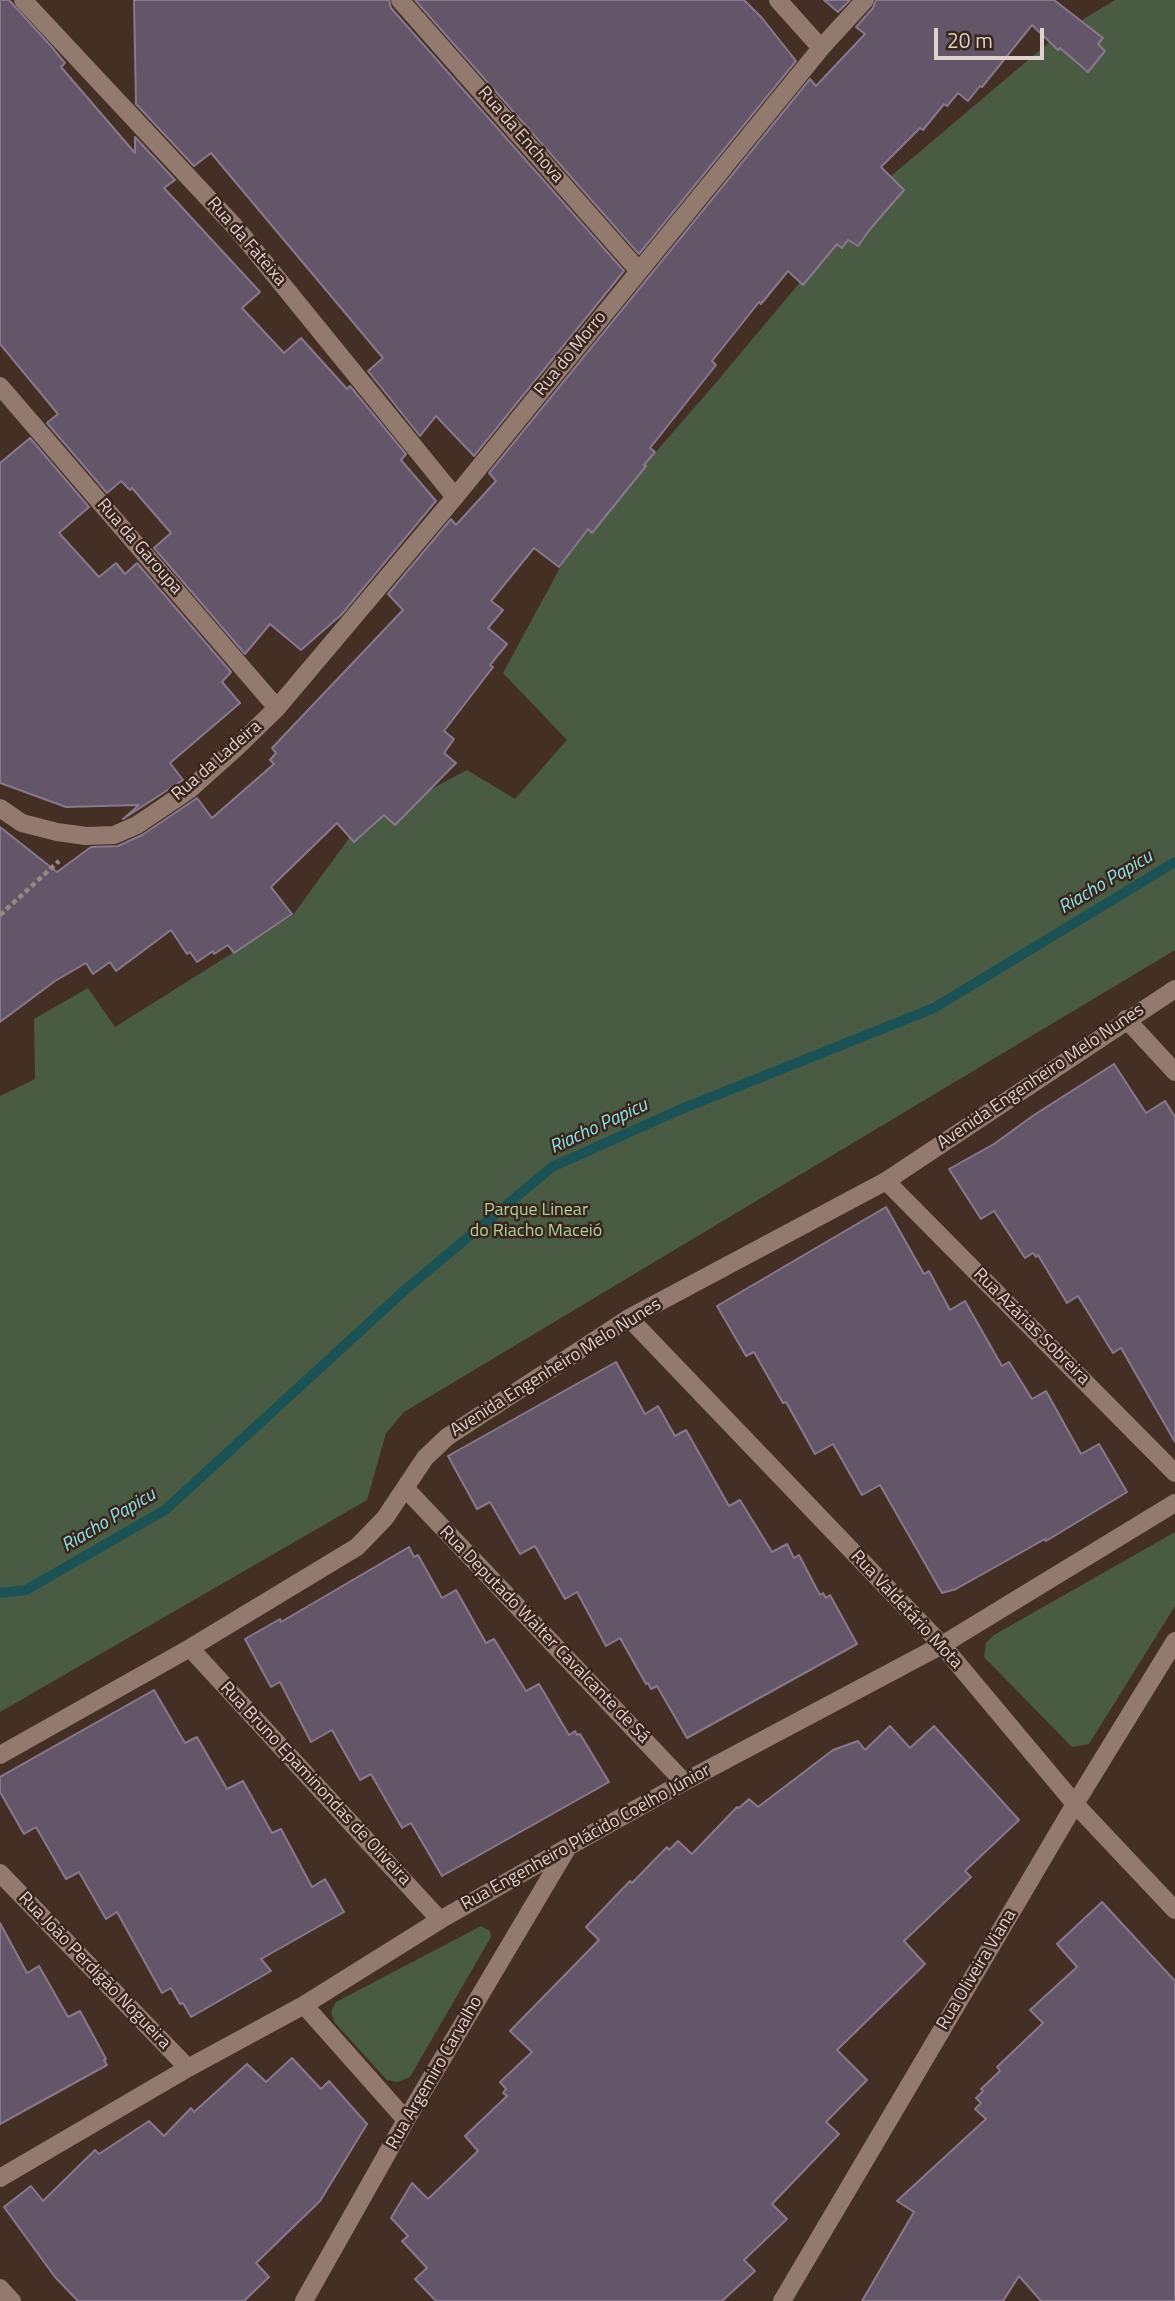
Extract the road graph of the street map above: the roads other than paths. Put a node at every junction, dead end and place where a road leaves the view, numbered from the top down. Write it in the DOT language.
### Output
graph roads {
  1 [pos="23,0"];
  2 [pos="400,0"];
  3 [pos="778,0"];
  4 [pos="865,0"];
  5 [pos="821,48"];
  6 [pos="639,271"];
  7 [pos="0,386"];
  8 [pos="455,496"];
  9 [pos="277,708"];
  10 [pos="0,808"];
  11 [pos="1175,989"];
  12 [pos="1126,1020"];
  13 [pos="1175,1072"];
  14 [pos="886,1181"];
  15 [pos="629,1318"];
  16 [pos="1175,1473"];
  17 [pos="405,1488"];
  18 [pos="1175,1503"];
  19 [pos="1175,1641"];
  20 [pos="942,1645"];
  21 [pos="190,1648"];
  22 [pos="0,1755"];
  23 [pos="684,1782"];
  24 [pos="1075,1804"];
  25 [pos="568,1847"];
  26 [pos="0,1873"];
  27 [pos="1175,1910"];
  28 [pos="440,1920"];
  29 [pos="304,2005"];
  30 [pos="187,2068"];
  31 [pos="406,2120"];
  32 [pos="0,2178"];
  33 [pos="0,2288"];
  34 [pos="12,2301"];
  35 [pos="304,2301"];
  36 [pos="782,2301"];
  1 -- 8 [label="street, Rua da Fateixa"];
  2 -- 6 [label="street, Rua da Enchova"];
  3 -- 5 [label="street"];
  4 -- 5 [label="street, Rua do Morro"];
  5 -- 6 [label="street, Rua do Morro"];
  6 -- 8 [label="street, Rua do Morro"];
  7 -- 9 [label="street, Rua da Garoupa"];
  8 -- 9 [label="street, Rua do Morro"];
  9 -- 10 [label="street, Rua da Ladeira"];
  11 -- 12 [label="street, Avenida Engenheiro Melo Nunes"];
  12 -- 13 [label="street"];
  12 -- 14 [label="street, Avenida Engenheiro Melo Nunes"];
  14 -- 15 [label="street, Avenida Engenheiro Melo Nunes"];
  14 -- 16 [label="street, Rua Azárias Sobreira"];
  15 -- 17 [label="street, Avenida Engenheiro Melo Nunes"];
  15 -- 20 [label="street, Rua Valdetário Mota"];
  17 -- 21 [label="street, Avenida Engenheiro Melo Nunes"];
  17 -- 23 [label="street, Rua Deputado Walter Cavalcante de Sá"];
  18 -- 20 [label="street, Rua Engenheiro Plácido Coelho Júnior"];
  19 -- 24 [label="street, Rua Oliveira Viana"];
  20 -- 23 [label="street, Rua Engenheiro Plácido Coelho Júnior"];
  20 -- 24 [label="street, Rua Valdetário Mota"];
  21 -- 22 [label="street, Avenida Engenheiro Melo Nunes"];
  21 -- 28 [label="street, Rua Bruno Epaminondas de Oliveira"];
  23 -- 25 [label="street, Rua Engenheiro Plácido Coelho Júnior"];
  24 -- 27 [label="street, Rua Valdetário Mota"];
  24 -- 36 [label="street, Rua Oliveira Viana"];
  25 -- 28 [label="street, Rua Engenheiro Plácido Coelho Júnior"];
  25 -- 31 [label="street, Rua Argemiro Carvalho"];
  26 -- 30 [label="street, Rua João Perdigão Nogueira"];
  28 -- 29 [label="street, Rua Engenheiro Plácido Coelho Júnior"];
  29 -- 30 [label="street, Rua Engenheiro Plácido Coelho Júnior"];
  29 -- 31 [label="street"];
  30 -- 32 [label="street, Rua Engenheiro Plácido Coelho Júnior"];
  31 -- 35 [label="street, Rua Argemiro Carvalho"];
  33 -- 34 [label="street"];
}
